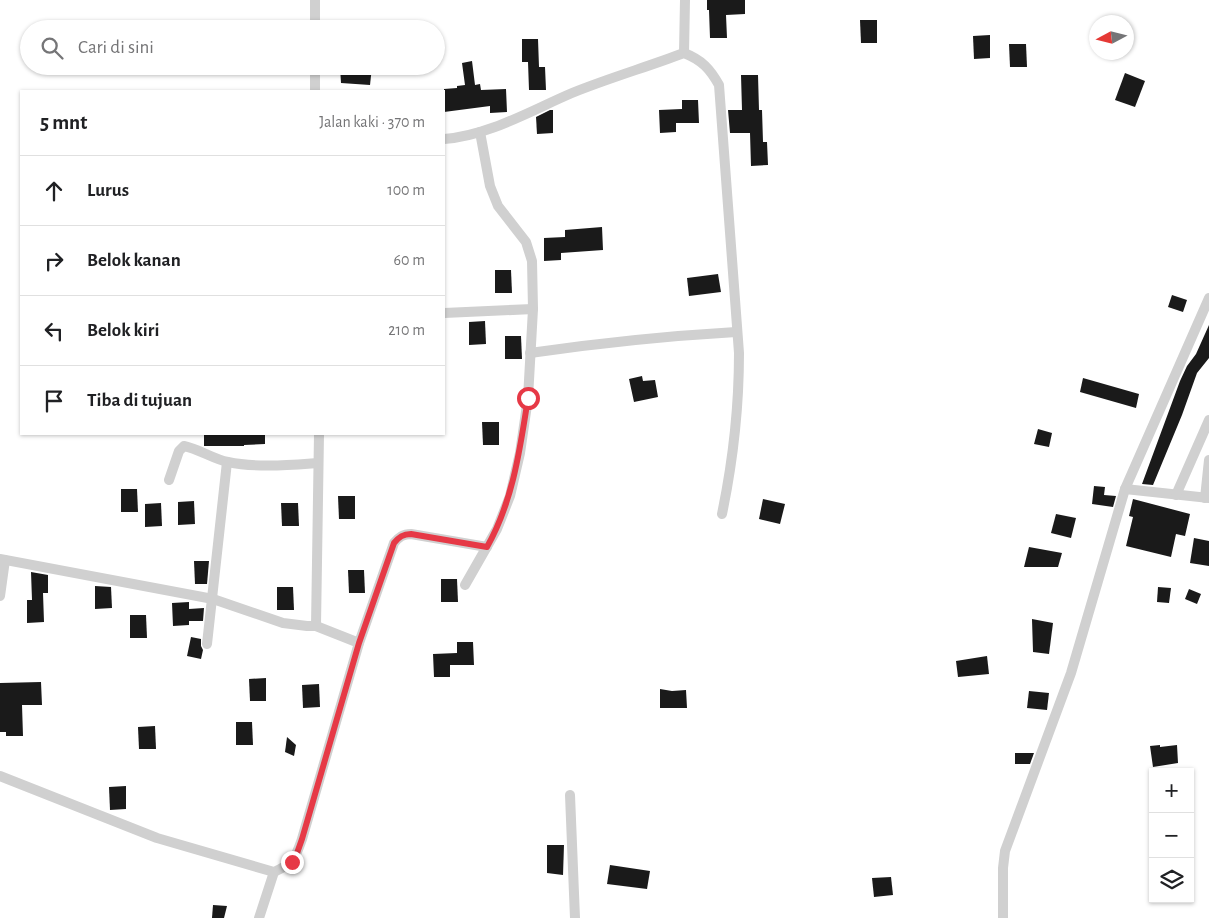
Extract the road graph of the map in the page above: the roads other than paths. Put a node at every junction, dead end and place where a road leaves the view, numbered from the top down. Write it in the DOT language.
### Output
graph roads {
  1 [pos="315,0"];
  2 [pos="684,0"];
  3 [pos="315,20"];
  4 [pos="684,54"];
  5 [pos="315,75"];
  6 [pos="315,90"];
  7 [pos="480,132"];
  8 [pos="445,139"];
  9 [pos="1209,298"];
  10 [pos="533,309"];
  11 [pos="445,313"];
  12 [pos="736,332"];
  13 [pos="530,353"];
  14 [pos="1209,420"];
  15 [pos="319,435"];
  16 [pos="1209,460"];
  17 [pos="227,462"];
  18 [pos="318,463"];
  19 [pos="168,480"];
  20 [pos="1126,489"];
  21 [pos="1176,495"];
  22 [pos="1207,498"];
  23 [pos="722,514"];
  24 [pos="487,547"];
  25 [pos="3,560"];
  26 [pos="465,584"];
  27 [pos="0,596"];
  28 [pos="213,598"];
  29 [pos="316,626"];
  30 [pos="359,643"];
  31 [pos="208,644"];
  32 [pos="0,776"];
  33 [pos="570,795"];
  34 [pos="274,872"];
  35 [pos="259,918"];
  36 [pos="576,918"];
  37 [pos="1002,918"];
  1 -- 3 [label="street"];
  2 -- 4 [label="street"];
  4 -- 7 [label="street"];
  4 -- 12 [label="street"];
  5 -- 6 [label="street"];
  7 -- 8 [label="street"];
  7 -- 10 [label="street"];
  9 -- 20 [label="street"];
  10 -- 11 [label="street"];
  10 -- 13 [label="street"];
  12 -- 13 [label="street"];
  12 -- 23 [label="street"];
  13 -- 24 [label="street"];
  14 -- 21 [label="street"];
  15 -- 18 [label="street"];
  16 -- 22 [label="street"];
  17 -- 18 [label="street"];
  17 -- 19 [label="street"];
  17 -- 28 [label="street"];
  18 -- 29 [label="street"];
  20 -- 21 [label="street"];
  20 -- 37 [label="street"];
  21 -- 22 [label="street"];
  24 -- 26 [label="street"];
  24 -- 30 [label="street"];
  25 -- 27 [label="street"];
  25 -- 28 [label="street"];
  28 -- 29 [label="street"];
  28 -- 31 [label="street"];
  29 -- 30 [label="street"];
  30 -- 34 [label="street"];
  32 -- 34 [label="street"];
  33 -- 36 [label="street"];
  34 -- 35 [label="street"];
}
